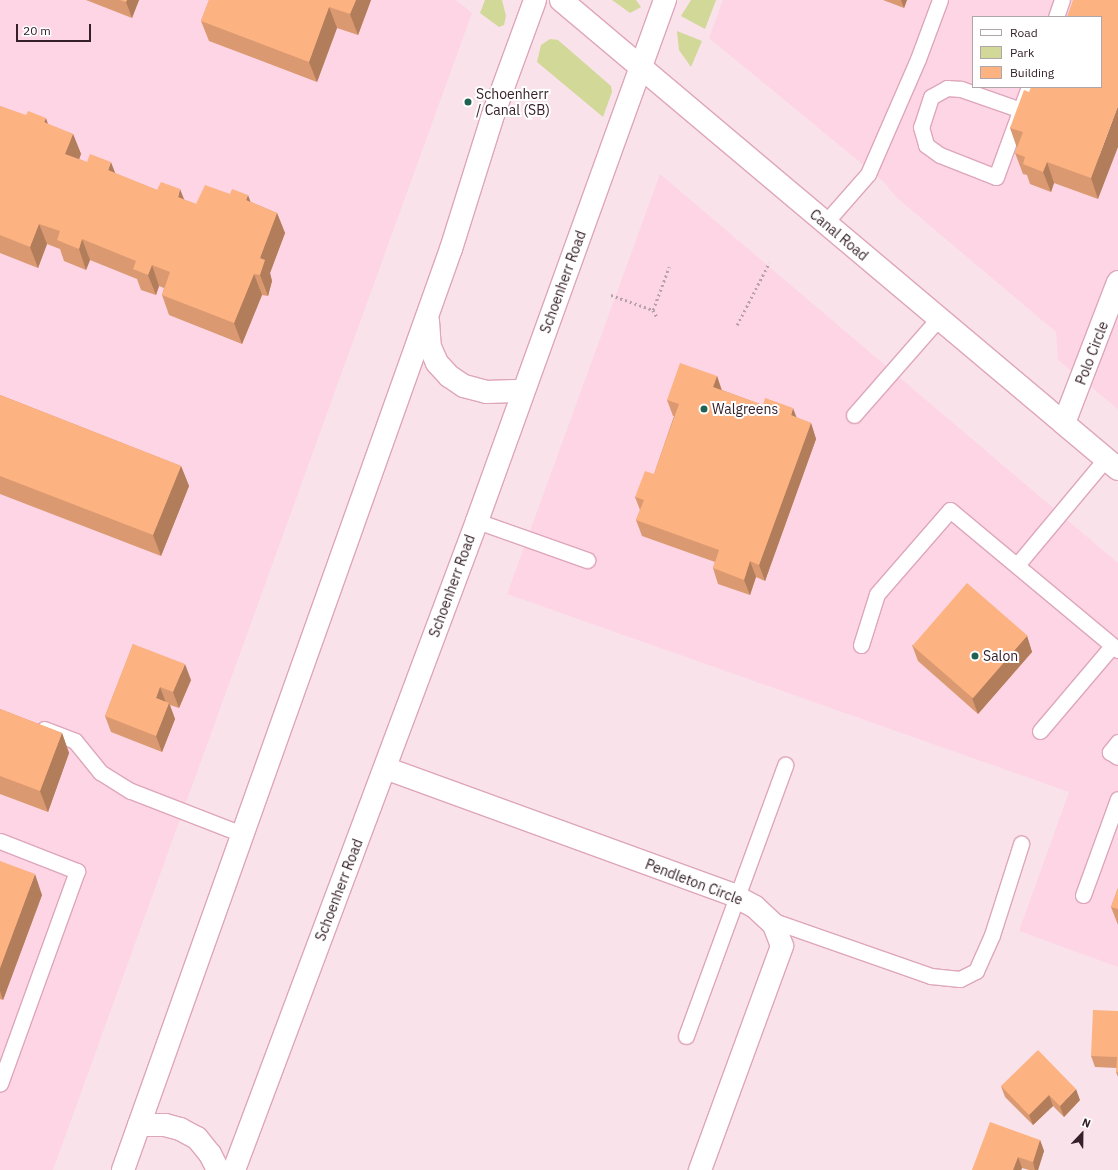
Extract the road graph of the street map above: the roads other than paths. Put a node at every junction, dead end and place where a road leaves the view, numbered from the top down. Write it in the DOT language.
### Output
graph roads {
  1 [pos="535,0"];
  2 [pos="561,0"];
  3 [pos="665,0"];
  4 [pos="940,0"];
  5 [pos="1062,0"];
  6 [pos="1056,16"];
  7 [pos="641,67"];
  8 [pos="1030,88"];
  9 [pos="1021,110"];
  10 [pos="825,223"];
  11 [pos="1118,282"];
  12 [pos="427,315"];
  13 [pos="938,319"];
  14 [pos="523,391"];
  15 [pos="854,415"];
  16 [pos="1064,423"];
  17 [pos="1112,464"];
  18 [pos="477,521"];
  19 [pos="587,560"];
  20 [pos="1017,565"];
  21 [pos="861,645"];
  22 [pos="1115,648"];
  23 [pos="29,723"];
  24 [pos="1040,731"];
  25 [pos="1118,742"];
  26 [pos="1118,757"];
  27 [pos="785,765"];
  28 [pos="385,768"];
  29 [pos="1118,799"];
  30 [pos="242,834"];
  31 [pos="0,841"];
  32 [pos="1021,844"];
  33 [pos="1083,895"];
  34 [pos="738,898"];
  35 [pos="768,919"];
  36 [pos="686,1036"];
  37 [pos="0,1084"];
  38 [pos="139,1125"];
  39 [pos="123,1170"];
  40 [pos="218,1170"];
  41 [pos="234,1170"];
  42 [pos="700,1170"];
  1 -- 12 [label="main road"];
  2 -- 7 [label="main road, Canal Road"];
  3 -- 7 [label="main road, Schoenherr Road"];
  4 -- 10 [label="lane"];
  5 -- 6 [label="lane"];
  7 -- 10 [label="main road, Canal Road"];
  7 -- 14 [label="main road, Schoenherr Road"];
  8 -- 9 [label="lane"];
  9 -- 9 [label="lane"];
  10 -- 13 [label="main road, Canal Road"];
  11 -- 16 [label="main road, Polo Circle"];
  12 -- 14 [label="main road"];
  12 -- 30 [label="main road"];
  13 -- 15 [label="lane"];
  13 -- 16 [label="main road, Canal Road"];
  14 -- 18 [label="main road, Schoenherr Road"];
  16 -- 17 [label="main road, Canal Road"];
  17 -- 20 [label="lane"];
  18 -- 19 [label="lane"];
  18 -- 28 [label="main road, Schoenherr Road"];
  20 -- 21 [label="lane"];
  20 -- 22 [label="lane"];
  22 -- 24 [label="lane"];
  23 -- 30 [label="lane"];
  25 -- 26 [label="lane"];
  27 -- 34 [label="lane"];
  28 -- 34 [label="main road, Pendleton Circle"];
  28 -- 41 [label="main road, Schoenherr Road"];
  29 -- 33 [label="lane"];
  30 -- 38 [label="main road"];
  31 -- 37 [label="lane"];
  32 -- 35 [label="lane"];
  34 -- 35 [label="main road, Pendleton Circle"];
  34 -- 36 [label="lane"];
  35 -- 42 [label="main road, Pendleton Circle"];
  38 -- 39 [label="main road"];
  38 -- 40 [label="main road"];
}
